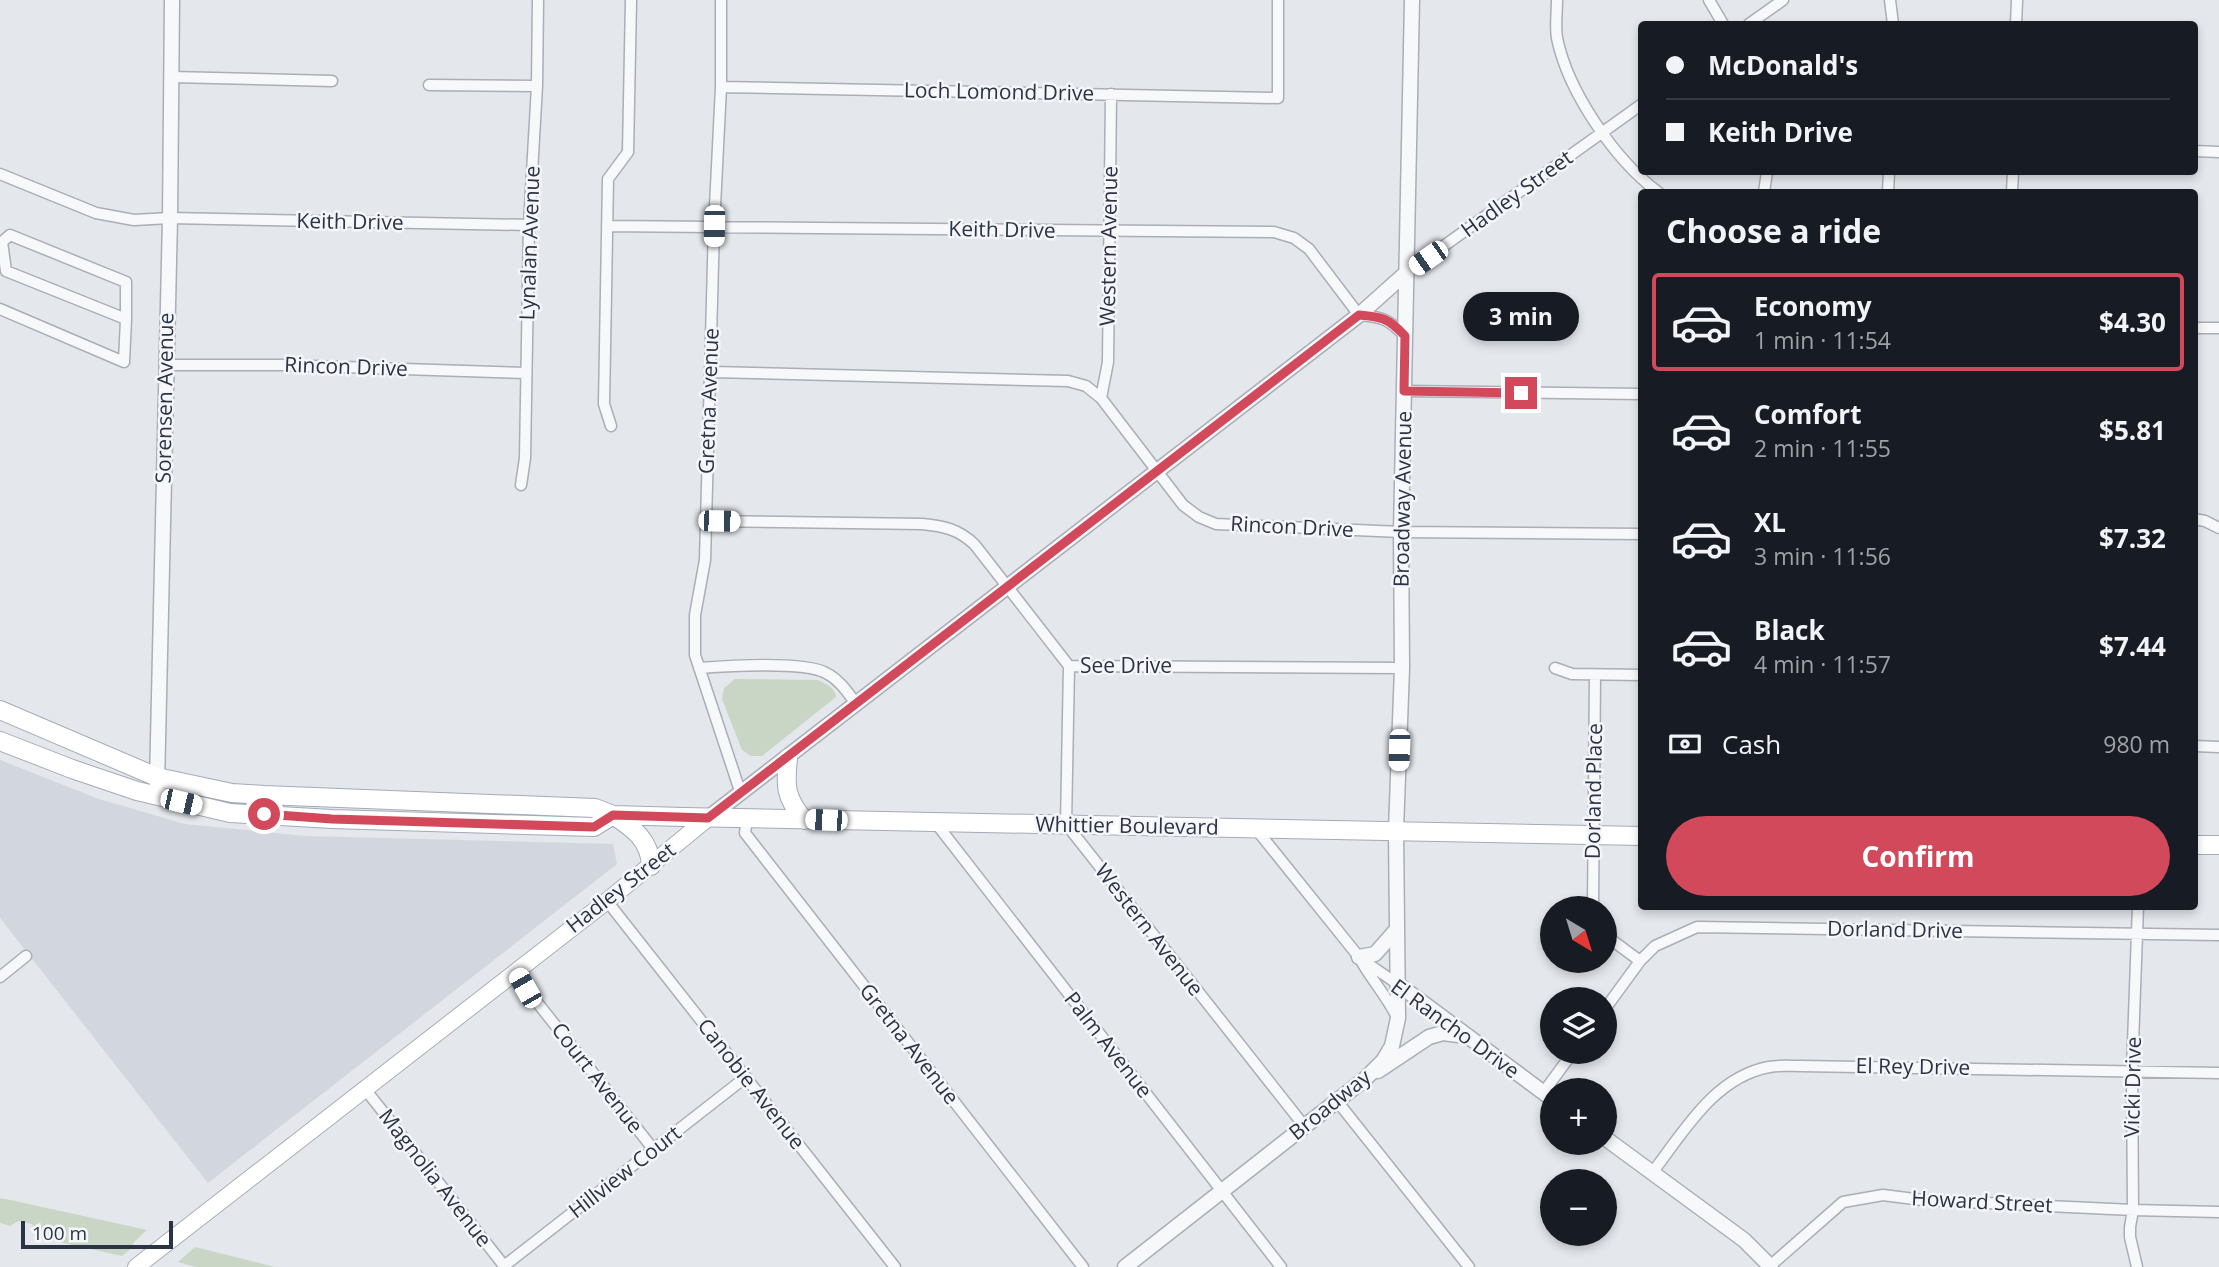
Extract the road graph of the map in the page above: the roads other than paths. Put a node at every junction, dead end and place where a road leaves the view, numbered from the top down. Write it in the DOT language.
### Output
graph roads {
  1 [pos="172,0"];
  2 [pos="538,0"];
  3 [pos="631,0"];
  4 [pos="721,0"];
  5 [pos="1278,0"];
  6 [pos="1412,0"];
  7 [pos="1557,0"];
  8 [pos="1709,0"];
  9 [pos="1783,0"];
  10 [pos="1889,0"];
  11 [pos="2017,0"];
  12 [pos="1721,21"];
  13 [pos="1753,21"];
  14 [pos="1892,21"];
  15 [pos="2016,21"];
  16 [pos="171,78"];
  17 [pos="332,80"];
  18 [pos="429,85"];
  19 [pos="537,86"];
  20 [pos="721,87"];
  21 [pos="1111,94"];
  22 [pos="1638,107"];
  23 [pos="1602,133"];
  24 [pos="2198,151"];
  25 [pos="2219,152"];
  26 [pos="0,174"];
  27 [pos="1654,189"];
  28 [pos="170,219"];
  29 [pos="529,225"];
  30 [pos="607,226"];
  31 [pos="714,226"];
  32 [pos="1110,231"];
  33 [pos="1,242"];
  34 [pos="6,271"];
  35 [pos="1406,274"];
  36 [pos="0,284"];
  37 [pos="0,309"];
  38 [pos="1359,315"];
  39 [pos="125,319"];
  40 [pos="2198,328"];
  41 [pos="2219,328"];
  42 [pos="1405,336"];
  43 [pos="166,365"];
  44 [pos="712,372"];
  45 [pos="526,373"];
  46 [pos="1404,391"];
  47 [pos="1638,394"];
  48 [pos="1101,398"];
  49 [pos="611,426"];
  50 [pos="1158,470"];
  51 [pos="521,485"];
  52 [pos="2198,520"];
  53 [pos="705,521"];
  54 [pos="2219,528"];
  55 [pos="1401,532"];
  56 [pos="1638,534"];
  57 [pos="1006,587"];
  58 [pos="1069,666"];
  59 [pos="699,668"];
  60 [pos="1402,668"];
  61 [pos="1555,668"];
  62 [pos="1595,675"];
  63 [pos="1638,675"];
  64 [pos="857,705"];
  65 [pos="0,710"];
  66 [pos="0,741"];
  67 [pos="2198,746"];
  68 [pos="2219,747"];
  69 [pos="788,758"];
  70 [pos="157,777"];
  71 [pos="741,794"];
  72 [pos="156,796"];
  73 [pos="333,799"];
  74 [pos="417,802"];
  75 [pos="565,807"];
  76 [pos="270,815"];
  77 [pos="613,815"];
  78 [pos="708,818"];
  79 [pos="747,818"];
  80 [pos="332,819"];
  81 [pos="804,820"];
  82 [pos="935,822"];
  83 [pos="1066,824"];
  84 [pos="524,825"];
  85 [pos="1256,829"];
  86 [pos="1396,830"];
  87 [pos="1593,834"];
  88 [pos="1638,836"];
  89 [pos="2198,845"];
  90 [pos="2219,845"];
  91 [pos="651,866"];
  92 [pos="1593,896"];
  93 [pos="607,901"];
  94 [pos="2138,910"];
  95 [pos="1397,929"];
  96 [pos="2138,933"];
  97 [pos="2219,935"];
  98 [pos="1617,944"];
  99 [pos="26,956"];
  100 [pos="1359,957"];
  101 [pos="1640,961"];
  102 [pos="516,971"];
  103 [pos="0,977"];
  104 [pos="1399,985"];
  105 [pos="1617,993"];
  106 [pos="1398,1018"];
  107 [pos="1466,1035"];
  108 [pos="2132,1071"];
  109 [pos="2219,1073"];
  110 [pos="746,1077"];
  111 [pos="1365,1079"];
  112 [pos="365,1089"];
  113 [pos="1540,1090"];
  114 [pos="1337,1101"];
  115 [pos="1305,1126"];
  116 [pos="1617,1147"];
  117 [pos="654,1150"];
  118 [pos="1652,1173"];
  119 [pos="1222,1191"];
  120 [pos="2133,1210"];
  121 [pos="2219,1212"];
  122 [pos="504,1266"];
  123 [pos="136,1267"];
  124 [pos="895,1267"];
  125 [pos="1083,1267"];
  126 [pos="1125,1267"];
  127 [pos="1281,1267"];
  128 [pos="1469,1267"];
  129 [pos="1770,1267"];
  130 [pos="2137,1267"];
  1 -- 16 [label="street, Sorensen Avenue"];
  2 -- 19 [label="street, Lynalan Avenue"];
  3 -- 30 [label="street"];
  4 -- 20 [label="street, Gretna Avenue"];
  5 -- 21 [label="street, Loch Lomond Drive"];
  6 -- 35 [label="street, Broadway Avenue"];
  7 -- 23 [label="street"];
  8 -- 12 [label="street"];
  9 -- 13 [label="street"];
  10 -- 14 [label="street"];
  11 -- 15 [label="street"];
  16 -- 17 [label="street"];
  16 -- 28 [label="street, Sorensen Avenue"];
  18 -- 19 [label="street"];
  19 -- 29 [label="street, Lynalan Avenue"];
  20 -- 21 [label="street, Loch Lomond Drive"];
  20 -- 31 [label="street, Gretna Avenue"];
  21 -- 32 [label="street, Western Avenue"];
  22 -- 23 [label="street, Hadley Street"];
  23 -- 27 [label="street"];
  23 -- 35 [label="street, Hadley Street"];
  24 -- 25 [label="street"];
  26 -- 28 [label="street, Keith Drive"];
  28 -- 29 [label="street, Keith Drive"];
  28 -- 43 [label="street, Sorensen Avenue"];
  29 -- 45 [label="street, Lynalan Avenue"];
  30 -- 31 [label="street, Keith Drive"];
  30 -- 49 [label="street"];
  31 -- 32 [label="street, Keith Drive"];
  31 -- 44 [label="street, Gretna Avenue"];
  32 -- 38 [label="street, Keith Drive"];
  32 -- 48 [label="street, Western Avenue"];
  33 -- 34 [label="street"];
  33 -- 39 [label="street"];
  34 -- 36 [label="street"];
  34 -- 39 [label="street"];
  35 -- 38 [label="street, Hadley Street"];
  35 -- 42 [label="street, Broadway Avenue"];
  37 -- 39 [label="street"];
  38 -- 42 [label="street"];
  38 -- 50 [label="street, Hadley Street"];
  40 -- 41 [label="street"];
  42 -- 46 [label="street, Broadway Avenue"];
  43 -- 45 [label="street, Rincon Drive"];
  43 -- 70 [label="street, Sorensen Avenue"];
  44 -- 48 [label="street, Rincon Drive"];
  44 -- 53 [label="street, Gretna Avenue"];
  45 -- 51 [label="street, Lynalan Avenue"];
  46 -- 47 [label="street"];
  46 -- 55 [label="street, Broadway Avenue"];
  48 -- 50 [label="street, Rincon Drive"];
  50 -- 55 [label="street, Rincon Drive"];
  50 -- 57 [label="street, Hadley Street"];
  52 -- 54 [label="street"];
  53 -- 57 [label="street, See Drive"];
  53 -- 59 [label="street, Gretna Avenue"];
  55 -- 56 [label="street, Rincon Drive"];
  55 -- 60 [label="street, Broadway Avenue"];
  57 -- 58 [label="street, See Drive"];
  57 -- 64 [label="street, Hadley Street"];
  58 -- 60 [label="street, See Drive"];
  58 -- 83 [label="street"];
  59 -- 64 [label="street"];
  59 -- 71 [label="street, Gretna Avenue"];
  60 -- 86 [label="street, Broadway Avenue"];
  61 -- 62 [label="street"];
  62 -- 63 [label="street"];
  62 -- 87 [label="street, Dorland Place"];
  64 -- 69 [label="street, Hadley Street"];
  65 -- 70 [label="main road, Whittier Boulevard"];
  66 -- 72 [label="main road, Whittier Boulevard"];
  67 -- 68 [label="street"];
  69 -- 71 [label="street, Hadley Street"];
  69 -- 81 [label="main road"];
  70 -- 72 [label="street, Sorensen Avenue"];
  70 -- 73 [label="main road, Whittier Boulevard"];
  71 -- 78 [label="street, Hadley Street"];
  72 -- 76 [label="main road, Whittier Boulevard"];
  73 -- 74 [label="main road, Whittier Boulevard"];
  73 -- 76 [label="main road"];
  74 -- 75 [label="main road, Whittier Boulevard"];
  74 -- 80 [label="main road"];
  75 -- 77 [label="main road, Whittier Boulevard"];
  75 -- 84 [label="main road"];
  76 -- 80 [label="main road, Whittier Boulevard"];
  77 -- 78 [label="main road, Whittier Boulevard"];
  77 -- 84 [label="main road, Whittier Boulevard"];
  77 -- 91 [label="main road"];
  78 -- 79 [label="main road, Whittier Boulevard"];
  78 -- 91 [label="main road, Hadley Street"];
  79 -- 81 [label="main road, Whittier Boulevard"];
  79 -- 125 [label="street, Gretna Avenue"];
  80 -- 84 [label="main road, Whittier Boulevard"];
  81 -- 82 [label="main road, Whittier Boulevard"];
  82 -- 83 [label="main road, Whittier Boulevard"];
  82 -- 119 [label="street, Palm Avenue"];
  83 -- 85 [label="main road, Whittier Boulevard"];
  83 -- 115 [label="street, Western Avenue"];
  85 -- 86 [label="main road, Whittier Boulevard"];
  85 -- 100 [label="street, El Rancho Drive"];
  86 -- 87 [label="main road, Whittier Boulevard"];
  86 -- 95 [label="street, Broadway"];
  87 -- 88 [label="main road, Whittier Boulevard"];
  87 -- 92 [label="street, Dorland Place"];
  89 -- 90 [label="main road"];
  91 -- 93 [label="main road, Hadley Street"];
  93 -- 102 [label="main road, Hadley Street"];
  93 -- 110 [label="street, Canobie Avenue"];
  94 -- 96 [label="street, Vicki Drive"];
  95 -- 100 [label="street"];
  95 -- 104 [label="street, Broadway"];
  96 -- 97 [label="street, Dorland Drive"];
  96 -- 101 [label="street, Dorland Drive"];
  96 -- 108 [label="street, Vicki Drive"];
  98 -- 101 [label="street"];
  99 -- 103 [label="street"];
  100 -- 104 [label="street, El Rancho Drive"];
  100 -- 106 [label="street, El Rancho Drive"];
  101 -- 105 [label="street, Dorland Drive"];
  102 -- 112 [label="main road, Hadley Street"];
  102 -- 117 [label="street, Court Avenue"];
  104 -- 106 [label="street, Broadway"];
  104 -- 107 [label="street, El Rancho Drive"];
  106 -- 111 [label="street, Broadway"];
  107 -- 111 [label="street"];
  107 -- 113 [label="street, El Rancho Drive"];
  108 -- 109 [label="street, El Rey Drive"];
  108 -- 118 [label="street, El Rey Drive"];
  108 -- 120 [label="street, Vicki Drive"];
  110 -- 117 [label="street, Hillview Court"];
  110 -- 124 [label="street, Canobie Avenue"];
  111 -- 114 [label="street, Broadway"];
  112 -- 122 [label="street, Magnolia Avenue"];
  112 -- 123 [label="main road, Hadley Street"];
  114 -- 115 [label="street, Broadway"];
  114 -- 128 [label="street"];
  115 -- 119 [label="street, Broadway"];
  116 -- 118 [label="street"];
  117 -- 122 [label="street, Hillview Court"];
  118 -- 129 [label="street"];
  119 -- 126 [label="street, Broadway"];
  119 -- 127 [label="street, Palm Avenue"];
  120 -- 121 [label="street, Howard Street"];
  120 -- 129 [label="street, Howard Street"];
  120 -- 130 [label="street, Vicki Drive"];
}
